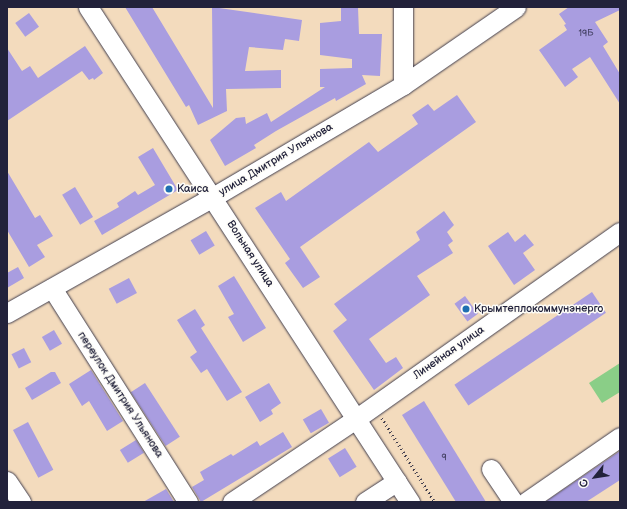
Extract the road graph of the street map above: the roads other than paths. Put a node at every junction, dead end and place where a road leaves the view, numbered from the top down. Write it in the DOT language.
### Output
graph roads {
  1 [pos="88,7"];
  2 [pos="403,7"];
  3 [pos="516,7"];
  4 [pos="402,85"];
  5 [pos="213,197"];
  6 [pos="620,232"];
  7 [pos="52,288"];
  8 [pos="7,313"];
  9 [pos="357,418"];
  10 [pos="620,437"];
  11 [pos="491,469"];
  12 [pos="7,481"];
  13 [pos="397,481"];
  14 [pos="21,502"];
  15 [pos="188,502"];
  16 [pos="232,502"];
  17 [pos="365,502"];
  18 [pos="410,502"];
  19 [pos="513,502"];
  20 [pos="526,502"];
  1 -- 5 [label="street, Вольная улица"];
  2 -- 4 [label="street"];
  3 -- 4 [label="street, улица Дмитрия Ульянова"];
  4 -- 5 [label="street, улица Дмитрия Ульянова"];
  5 -- 7 [label="street, улица Дмитрия Ульянова"];
  5 -- 9 [label="street, Вольная улица"];
  6 -- 9 [label="street, Линейная улица"];
  7 -- 8 [label="street, улица Дмитрия Ульянова"];
  7 -- 15 [label="street, переулок Дмитрия Ульянова"];
  9 -- 13 [label="street, Вольная улица"];
  9 -- 16 [label="street, Линейная улица"];
  10 -- 20 [label="street"];
  11 -- 19 [label="street"];
  12 -- 14 [label="street"];
  13 -- 17 [label="street"];
  13 -- 18 [label="street, Вольная улица"];
}
